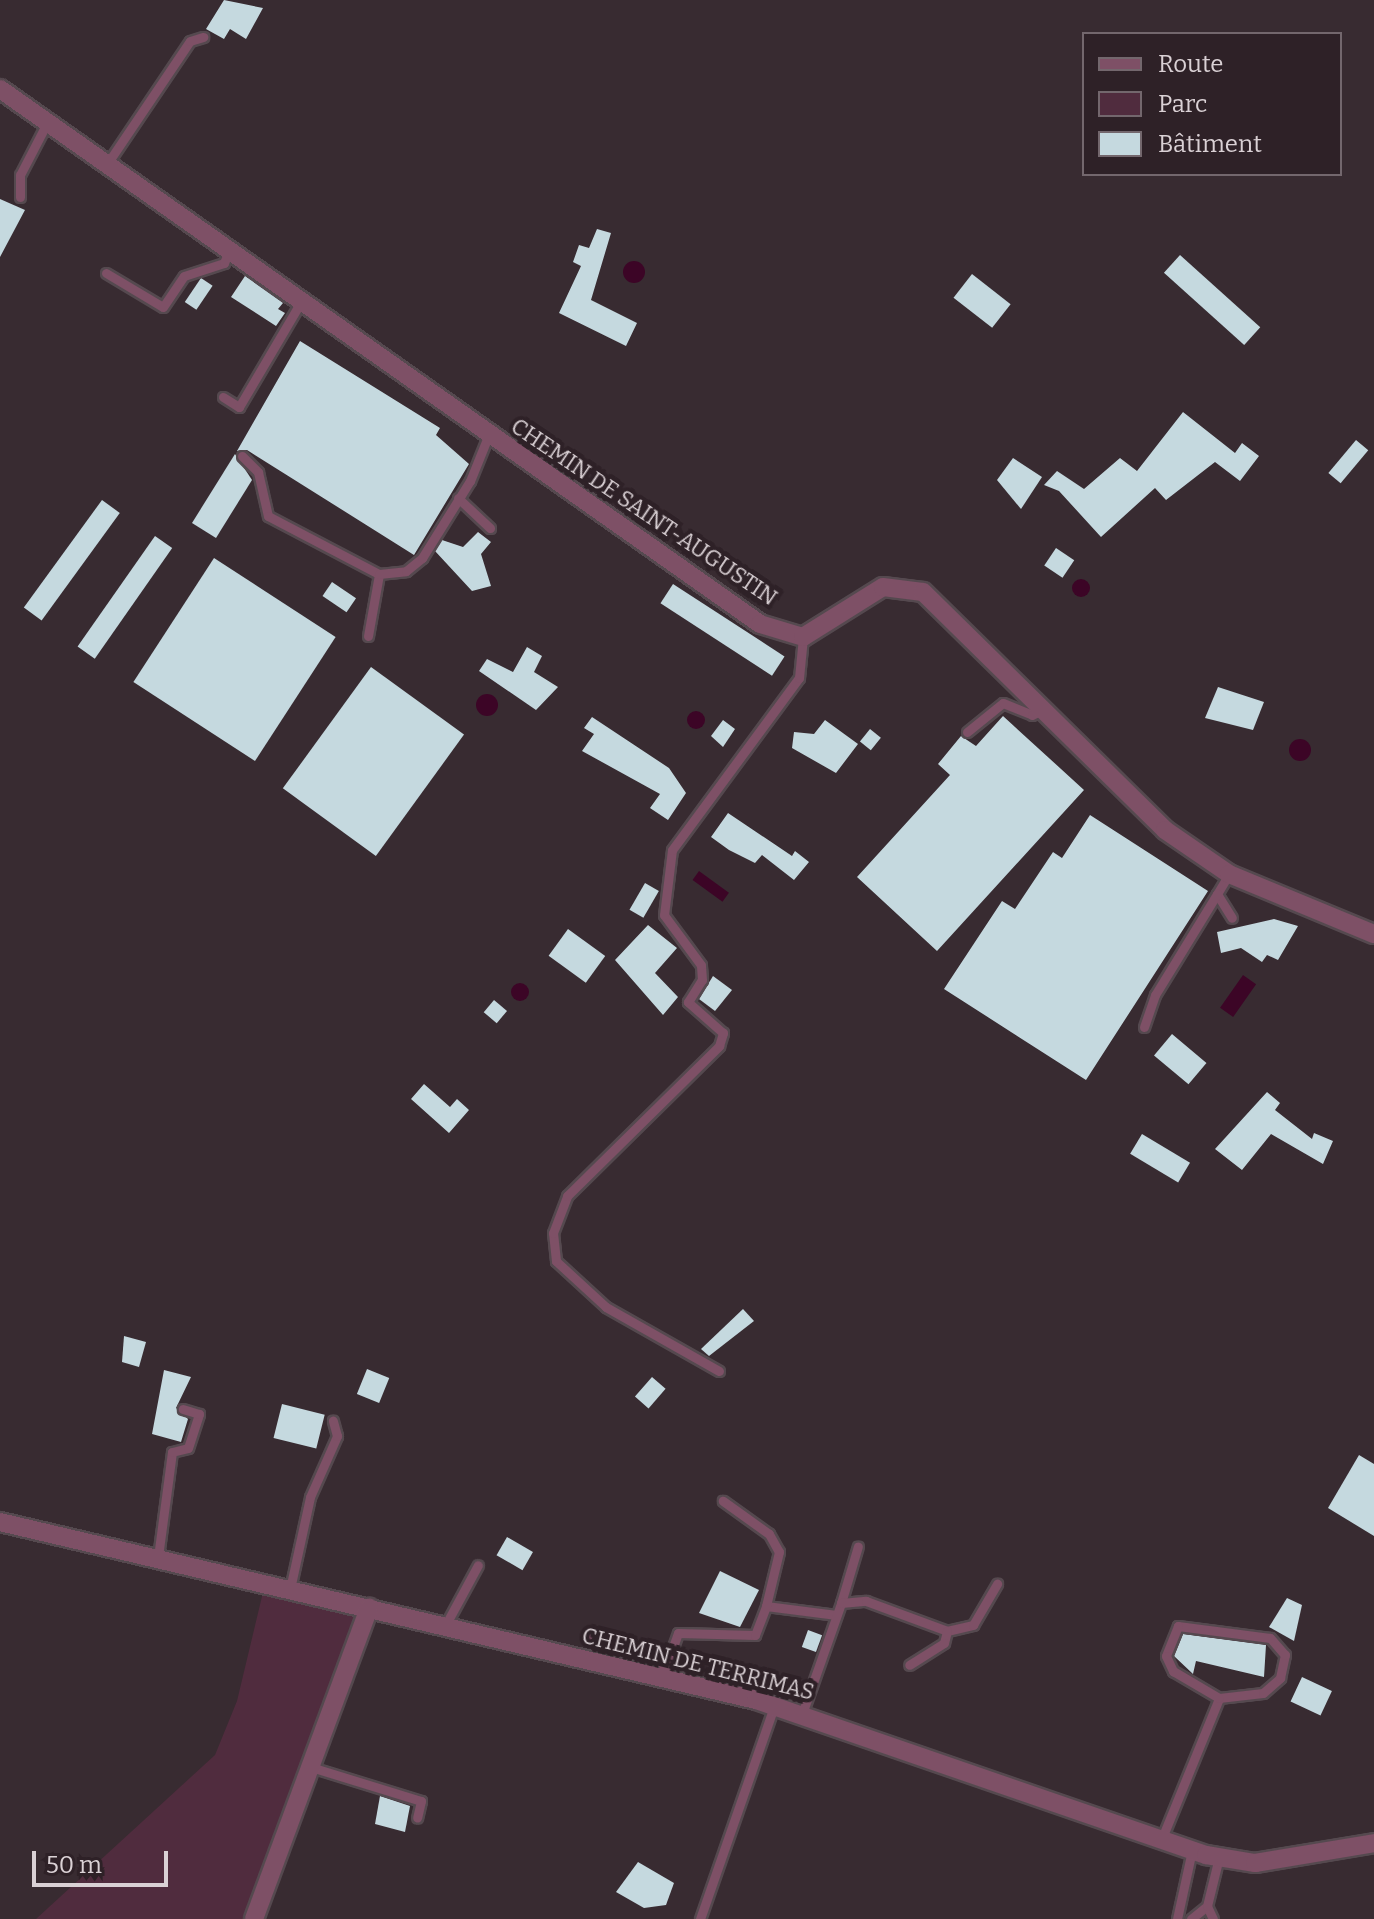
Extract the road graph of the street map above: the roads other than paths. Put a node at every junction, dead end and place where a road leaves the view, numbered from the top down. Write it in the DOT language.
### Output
graph roads {
  1 [pos="203,37"];
  2 [pos="0,89"];
  3 [pos="47,123"];
  4 [pos="107,164"];
  5 [pos="20,197"];
  6 [pos="230,248"];
  7 [pos="106,273"];
  8 [pos="302,300"];
  9 [pos="223,397"];
  10 [pos="489,434"];
  11 [pos="242,456"];
  12 [pos="458,498"];
  13 [pos="490,528"];
  14 [pos="379,574"];
  15 [pos="368,636"];
  16 [pos="803,637"];
  17 [pos="1044,709"];
  18 [pos="967,732"];
  19 [pos="1229,874"];
  20 [pos="1217,894"];
  21 [pos="1232,918"];
  22 [pos="1374,934"];
  23 [pos="1144,1027"];
  24 [pos="719,1371"];
  25 [pos="183,1409"];
  26 [pos="333,1421"];
  27 [pos="723,1501"];
  28 [pos="0,1522"];
  29 [pos="858,1546"];
  30 [pos="158,1557"];
  31 [pos="478,1565"];
  32 [pos="997,1584"];
  33 [pos="290,1589"];
  34 [pos="841,1603"];
  35 [pos="766,1606"];
  36 [pos="369,1608"];
  37 [pos="836,1615"];
  38 [pos="445,1626"];
  39 [pos="947,1631"];
  40 [pos="589,1637"];
  41 [pos="909,1665"];
  42 [pos="665,1672"];
  43 [pos="1219,1698"];
  44 [pos="774,1706"];
  45 [pos="802,1714"];
  46 [pos="314,1768"];
  47 [pos="417,1818"];
  48 [pos="1162,1838"];
  49 [pos="1374,1843"];
  50 [pos="1192,1850"];
  51 [pos="1219,1857"];
  52 [pos="1207,1906"];
  53 [pos="254,1919"];
  54 [pos="700,1919"];
  55 [pos="1177,1919"];
  56 [pos="1191,1919"];
  57 [pos="1213,1919"];
  1 -- 4 [label="lane"];
  2 -- 3 [label="street, CHEMIN DE SAINT-AUGUSTIN"];
  3 -- 4 [label="street, CHEMIN DE SAINT-AUGUSTIN"];
  3 -- 5 [label="lane"];
  4 -- 6 [label="street, CHEMIN DE SAINT-AUGUSTIN"];
  6 -- 7 [label="lane"];
  6 -- 8 [label="street, CHEMIN DE SAINT-AUGUSTIN"];
  8 -- 9 [label="lane"];
  8 -- 10 [label="street, CHEMIN DE SAINT-AUGUSTIN"];
  10 -- 12 [label="lane"];
  10 -- 16 [label="street, CHEMIN DE SAINT-AUGUSTIN"];
  11 -- 14 [label="lane"];
  12 -- 13 [label="lane"];
  12 -- 14 [label="lane"];
  14 -- 15 [label="lane"];
  16 -- 17 [label="street"];
  16 -- 24 [label="lane"];
  17 -- 18 [label="lane"];
  17 -- 19 [label="street"];
  19 -- 20 [label="lane"];
  19 -- 22 [label="street"];
  20 -- 21 [label="lane"];
  20 -- 23 [label="lane"];
  25 -- 30 [label="lane"];
  26 -- 33 [label="lane"];
  27 -- 35 [label="lane"];
  28 -- 30 [label="street, CHEMIN DE TERRIMAS"];
  29 -- 34 [label="lane"];
  30 -- 33 [label="street, CHEMIN DE TERRIMAS"];
  31 -- 38 [label="lane"];
  32 -- 39 [label="lane"];
  33 -- 36 [label="street, CHEMIN DE TERRIMAS"];
  34 -- 37 [label="lane"];
  34 -- 39 [label="lane"];
  35 -- 37 [label="lane"];
  35 -- 42 [label="lane"];
  36 -- 38 [label="street, CHEMIN DE TERRIMAS"];
  36 -- 46 [label="street"];
  37 -- 45 [label="lane"];
  38 -- 42 [label="street, CHEMIN DE TERRIMAS"];
  39 -- 41 [label="lane"];
  40 -- 42 [label="lane"];
  42 -- 44 [label="street, CHEMIN DE TERRIMAS"];
  43 -- 43 [label="lane"];
  43 -- 48 [label="lane"];
  44 -- 45 [label="street, CHEMIN DE TERRIMAS"];
  44 -- 54 [label="lane"];
  45 -- 48 [label="street, CHEMIN DE TERRIMAS"];
  46 -- 47 [label="lane"];
  46 -- 53 [label="street"];
  48 -- 50 [label="street, CHEMIN DE TERRIMAS"];
  49 -- 51 [label="street, CHEMIN DE TERRIMAS"];
  50 -- 51 [label="street, CHEMIN DE TERRIMAS"];
  50 -- 55 [label="lane"];
  51 -- 52 [label="lane"];
  52 -- 56 [label="lane"];
  52 -- 57 [label="lane"];
}
